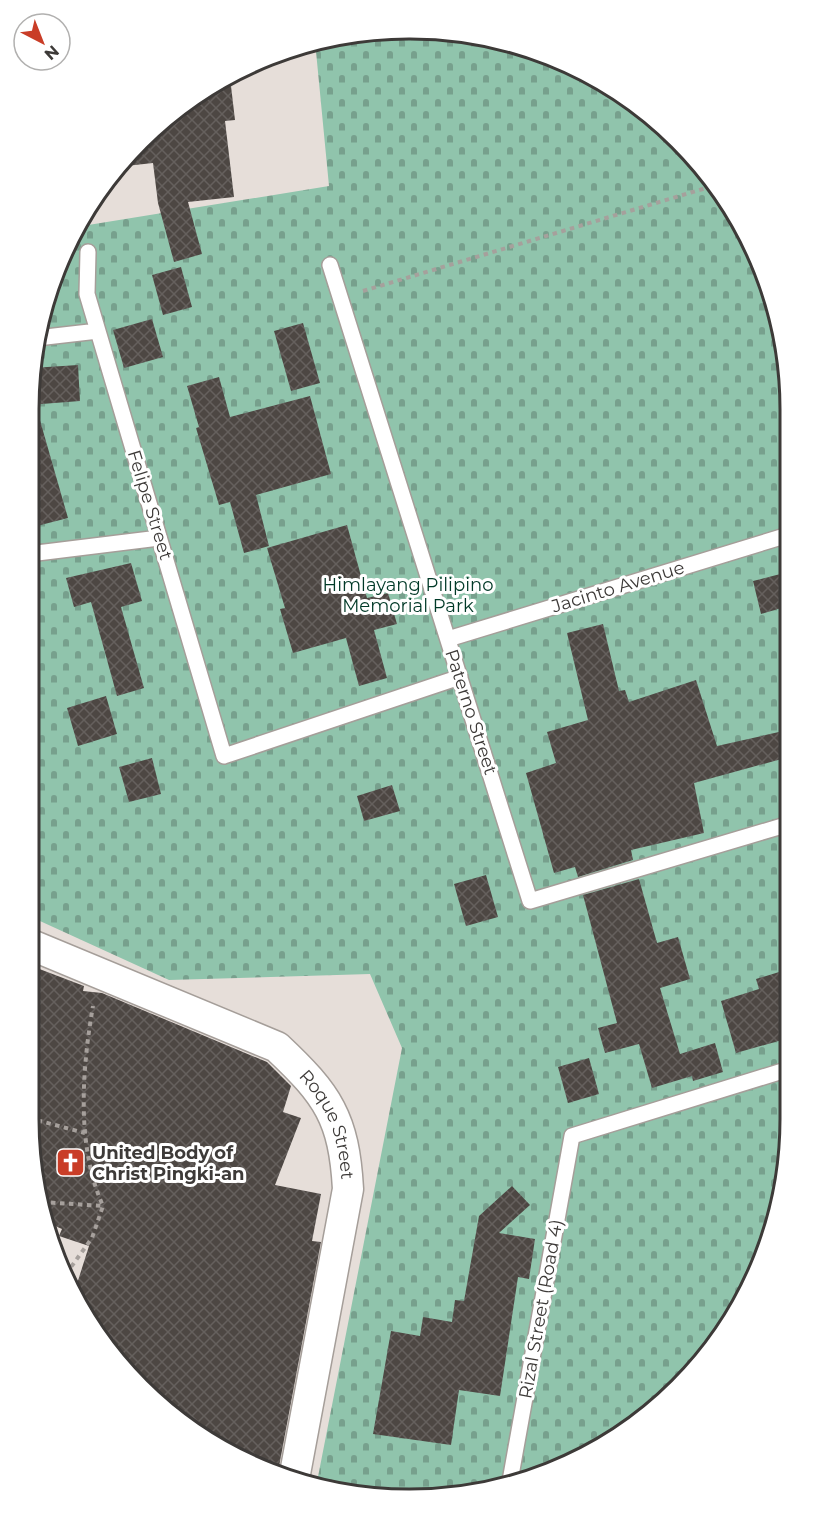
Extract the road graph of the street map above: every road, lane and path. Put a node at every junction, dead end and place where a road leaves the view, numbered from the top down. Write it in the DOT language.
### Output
graph roads {
  1 [pos="707,189"];
  2 [pos="88,252"];
  3 [pos="330,265"];
  4 [pos="340,298"];
  5 [pos="98,331"];
  6 [pos="46,337"];
  7 [pos="780,537"];
  8 [pos="159,538"];
  9 [pos="39,553"];
  10 [pos="448,639"];
  11 [pos="460,677"];
  12 [pos="780,827"];
  13 [pos="39,948"];
  14 [pos="98,975"];
  15 [pos="780,1072"];
  16 [pos="39,1121"];
  17 [pos="85,1133"];
  18 [pos="49,1202"];
  19 [pos="103,1206"];
  20 [pos="71,1268"];
  21 [pos="296,1471"];
  22 [pos="511,1474"];
  1 -- 4 [label="path"];
  2 -- 5 [label="lane, Felipe Street"];
  3 -- 4 [label="lane, Paterno Street"];
  4 -- 10 [label="lane, Paterno Street"];
  5 -- 6 [label="lane"];
  5 -- 8 [label="lane, Felipe Street"];
  7 -- 10 [label="lane, Jacinto Avenue"];
  8 -- 9 [label="lane"];
  8 -- 11 [label="lane, Felipe Street"];
  10 -- 11 [label="lane, Paterno Street"];
  11 -- 12 [label="lane, Paterno Street"];
  13 -- 14 [label="street, Roque Street"];
  14 -- 17 [label="path"];
  14 -- 21 [label="street, Roque Street"];
  15 -- 22 [label="lane, Rizal Street (Road 4)"];
  16 -- 17 [label="path"];
  17 -- 19 [label="path"];
  18 -- 19 [label="path"];
  19 -- 20 [label="path"];
}
